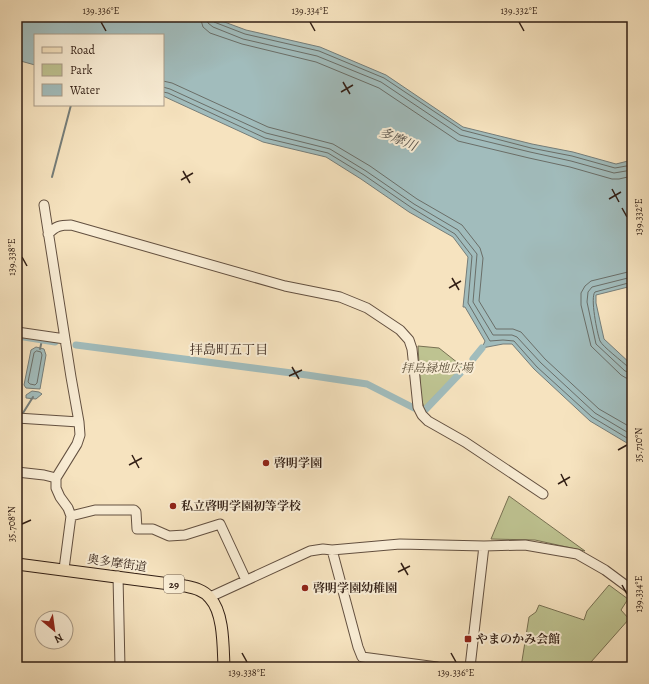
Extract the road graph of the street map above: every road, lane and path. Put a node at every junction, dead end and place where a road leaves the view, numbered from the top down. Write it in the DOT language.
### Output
graph roads {
  1 [pos="44,206"];
  2 [pos="48,234"];
  3 [pos="17,332"];
  4 [pos="65,339"];
  5 [pos="18,420"];
  6 [pos="80,422"];
  7 [pos="17,472"];
  8 [pos="56,478"];
  9 [pos="543,494"];
  10 [pos="71,516"];
  11 [pos="484,546"];
  12 [pos="332,550"];
  13 [pos="17,564"];
  14 [pos="64,569"];
  15 [pos="118,576"];
  16 [pos="246,580"];
  17 [pos="632,590"];
  18 [pos="210,598"];
  19 [pos="419,666"];
  20 [pos="120,667"];
  21 [pos="224,667"];
  22 [pos="437,667"];
  23 [pos="470,667"];
  1 -- 2 [label="street"];
  2 -- 4 [label="street"];
  2 -- 9 [label="street"];
  3 -- 4 [label="street"];
  4 -- 6 [label="street"];
  5 -- 6 [label="street"];
  6 -- 8 [label="street"];
  7 -- 8 [label="street"];
  8 -- 10 [label="street"];
  10 -- 14 [label="street"];
  10 -- 16 [label="street"];
  11 -- 12 [label="street"];
  11 -- 17 [label="street"];
  11 -- 23 [label="street"];
  12 -- 16 [label="street"];
  12 -- 19 [label="street"];
  13 -- 14 [label="main road, 奥多摩街道 / 29"];
  14 -- 15 [label="main road, 奥多摩街道 / 29"];
  15 -- 18 [label="main road, 奥多摩街道 / 29"];
  15 -- 20 [label="street"];
  16 -- 18 [label="street"];
  18 -- 21 [label="main road"];
  19 -- 22 [label="street"];
}
